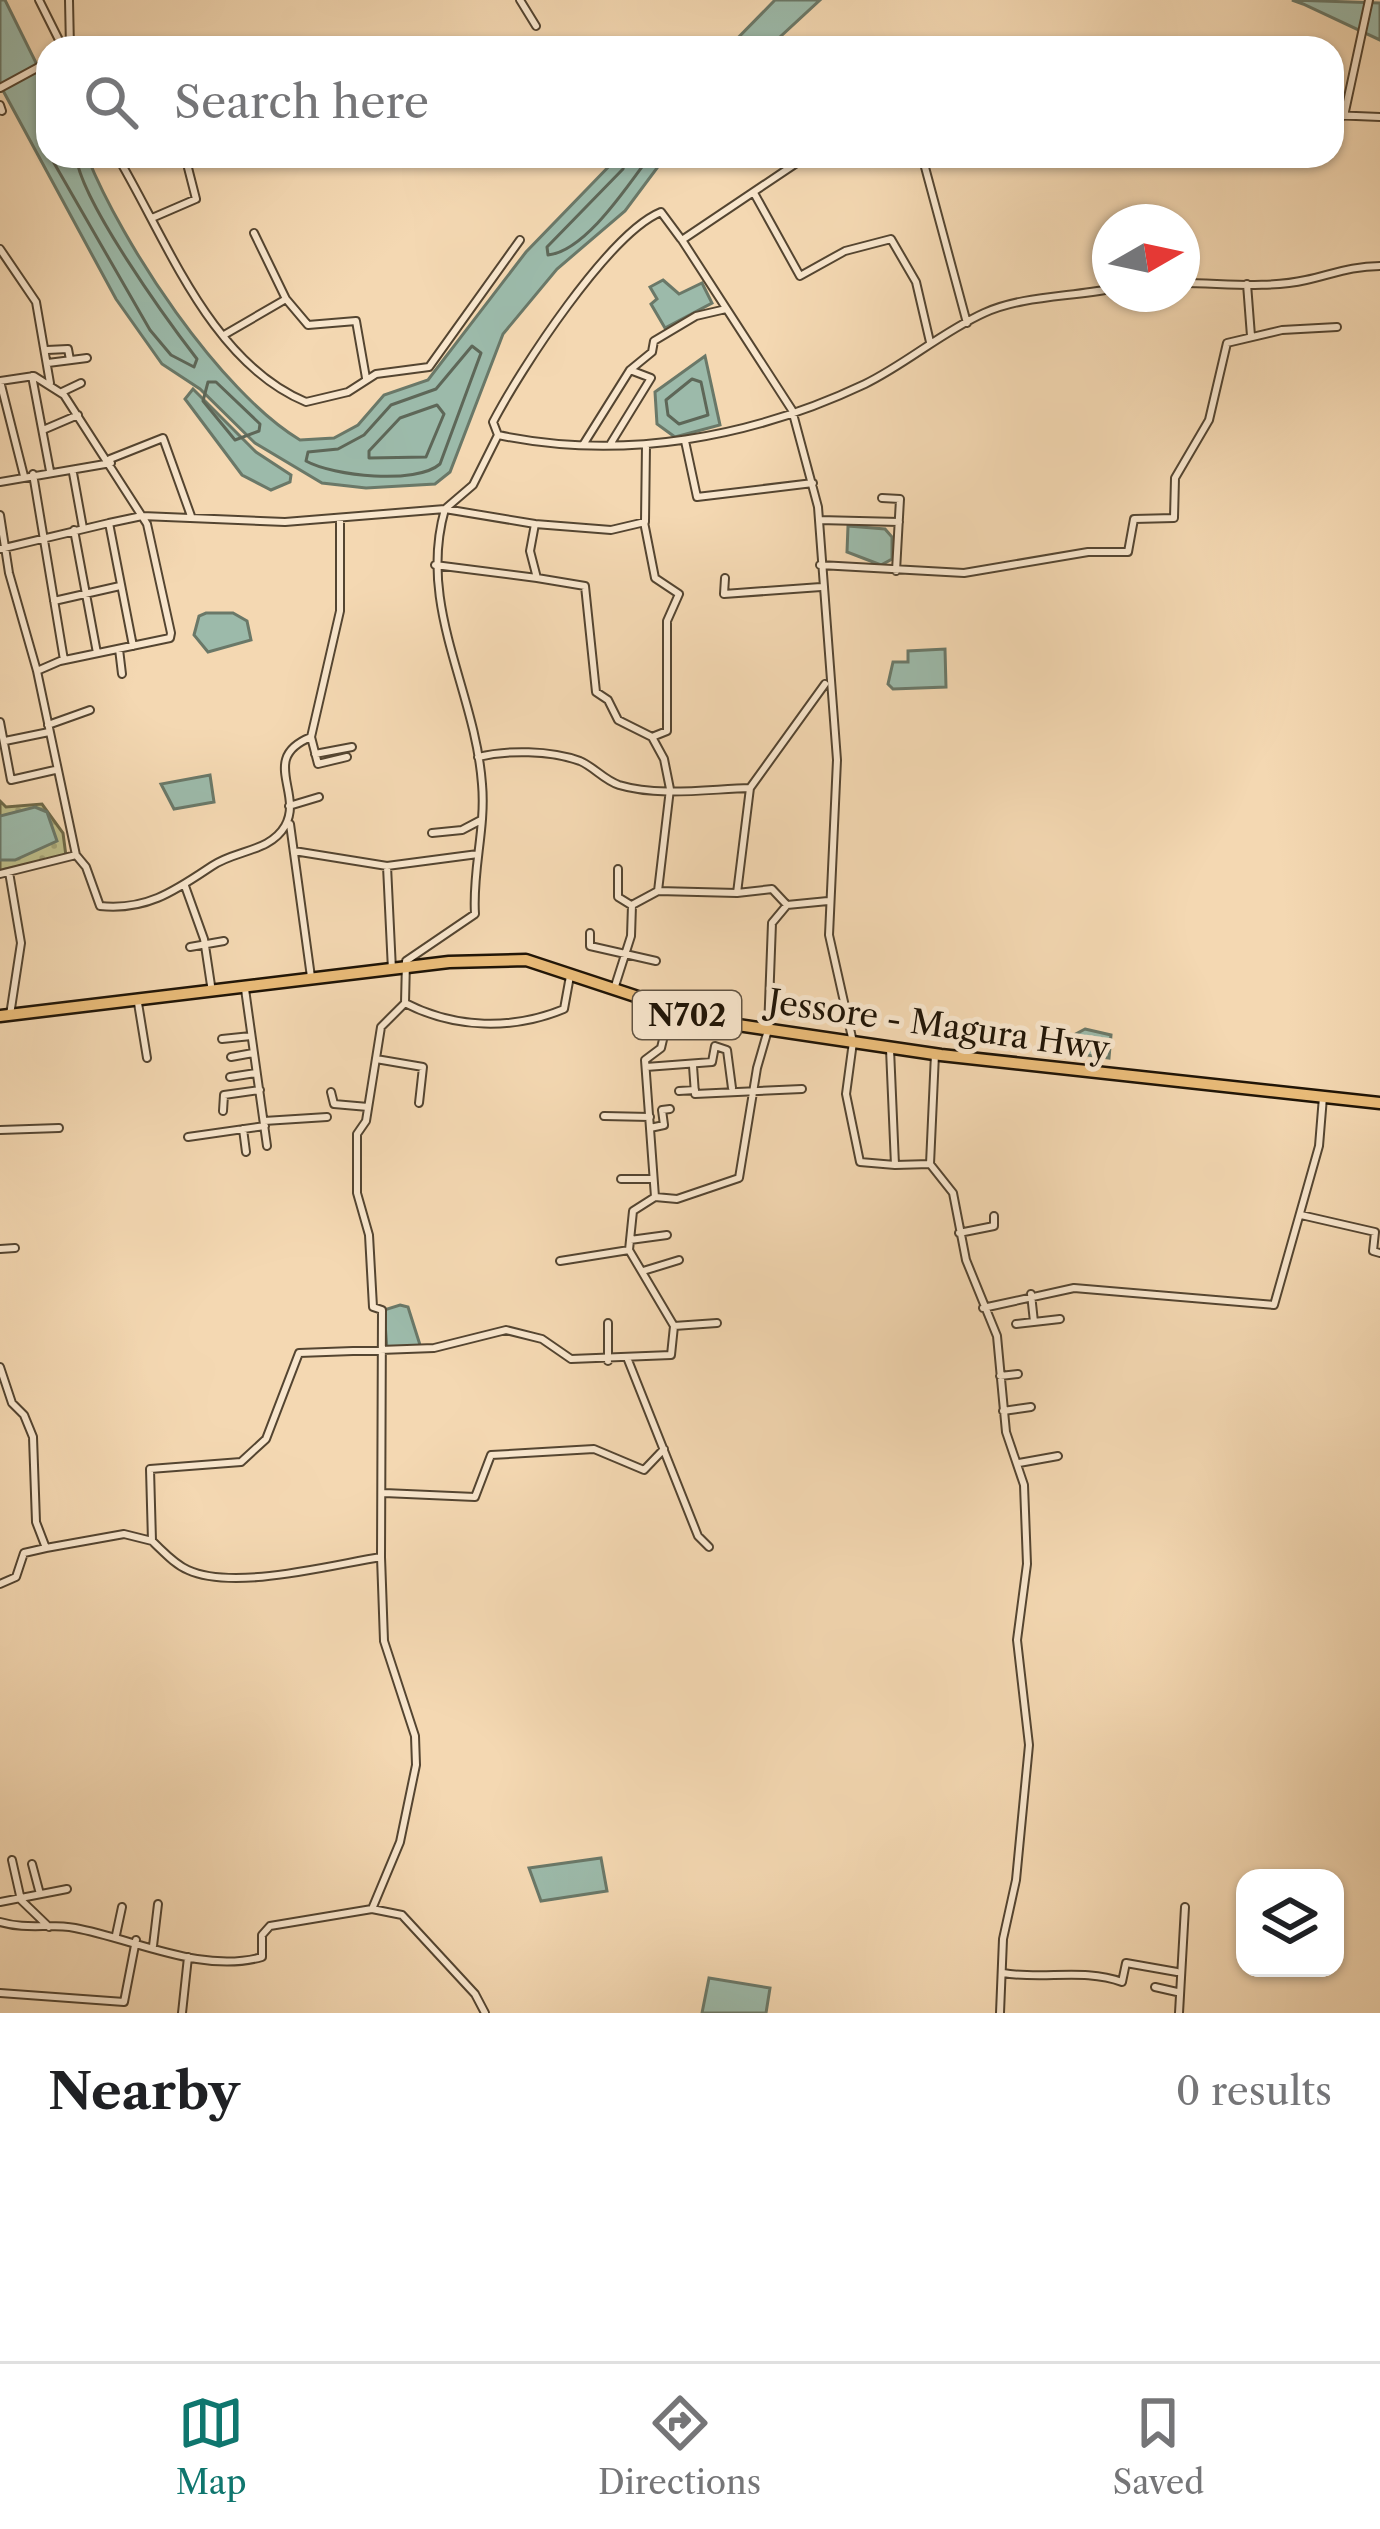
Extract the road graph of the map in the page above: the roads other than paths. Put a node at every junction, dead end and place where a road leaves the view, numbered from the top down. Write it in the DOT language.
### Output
graph roads {
  1 [pos="39,0"];
  2 [pos="69,0"];
  3 [pos="520,0"];
  4 [pos="1369,0"];
  5 [pos="536,26"];
  6 [pos="59,36"];
  7 [pos="67,36"];
  8 [pos="36,68"];
  9 [pos="0,88"];
  10 [pos="1344,116"];
  11 [pos="1380,117"];
  12 [pos="124,168"];
  13 [pos="187,168"];
  14 [pos="790,168"];
  15 [pos="925,168"];
  16 [pos="754,193"];
  17 [pos="152,218"];
  18 [pos="254,233"];
  19 [pos="520,240"];
  20 [pos="682,240"];
  21 [pos="0,250"];
  22 [pos="3,258"];
  23 [pos="1380,266"];
  24 [pos="1200,283"];
  25 [pos="1247,284"];
  26 [pos="1092,293"];
  27 [pos="286,299"];
  28 [pos="726,309"];
  29 [pos="967,323"];
  30 [pos="1337,327"];
  31 [pos="224,335"];
  32 [pos="1251,337"];
  33 [pos="930,342"];
  34 [pos="46,350"];
  35 [pos="87,358"];
  36 [pos="70,360"];
  37 [pos="48,363"];
  38 [pos="630,370"];
  39 [pos="32,376"];
  40 [pos="366,379"];
  41 [pos="0,381"];
  42 [pos="80,383"];
  43 [pos="50,384"];
  44 [pos="61,392"];
  45 [pos="792,410"];
  46 [pos="78,415"];
  47 [pos="43,430"];
  48 [pos="498,435"];
  49 [pos="685,441"];
  50 [pos="583,445"];
  51 [pos="646,445"];
  52 [pos="610,446"];
  53 [pos="110,462"];
  54 [pos="50,471"];
  55 [pos="73,473"];
  56 [pos="28,475"];
  57 [pos="0,482"];
  58 [pos="813,483"];
  59 [pos="882,498"];
  60 [pos="446,509"];
  61 [pos="0,515"];
  62 [pos="142,516"];
  63 [pos="191,517"];
  64 [pos="340,518"];
  65 [pos="819,520"];
  66 [pos="644,522"];
  67 [pos="899,522"];
  68 [pos="109,523"];
  69 [pos="535,524"];
  70 [pos="78,529"];
  71 [pos="44,537"];
  72 [pos="3,548"];
  73 [pos="435,565"];
  74 [pos="820,566"];
  75 [pos="896,571"];
  76 [pos="537,578"];
  77 [pos="724,578"];
  78 [pos="120,586"];
  79 [pos="821,587"];
  80 [pos="86,594"];
  81 [pos="53,601"];
  82 [pos="133,646"];
  83 [pos="119,649"];
  84 [pos="97,653"];
  85 [pos="64,660"];
  86 [pos="37,671"];
  87 [pos="122,674"];
  88 [pos="827,681"];
  89 [pos="90,710"];
  90 [pos="0,722"];
  91 [pos="48,729"];
  92 [pos="311,737"];
  93 [pos="652,737"];
  94 [pos="2,741"];
  95 [pos="352,747"];
  96 [pos="316,754"];
  97 [pos="347,757"];
  98 [pos="478,757"];
  99 [pos="57,770"];
  100 [pos="750,788"];
  101 [pos="670,789"];
  102 [pos="320,797"];
  103 [pos="289,806"];
  104 [pos="289,820"];
  105 [pos="481,820"];
  106 [pos="432,833"];
  107 [pos="293,851"];
  108 [pos="478,854"];
  109 [pos="76,855"];
  110 [pos="387,866"];
  111 [pos="619,869"];
  112 [pos="5,873"];
  113 [pos="185,886"];
  114 [pos="658,891"];
  115 [pos="737,893"];
  116 [pos="829,901"];
  117 [pos="632,905"];
  118 [pos="788,905"];
  119 [pos="590,933"];
  120 [pos="224,941"];
  121 [pos="205,944"];
  122 [pos="190,947"];
  123 [pos="625,954"];
  124 [pos="656,961"];
  125 [pos="408,968"];
  126 [pos="392,970"];
  127 [pos="570,973"];
  128 [pos="312,981"];
  129 [pos="245,989"];
  130 [pos="614,990"];
  131 [pos="212,993"];
  132 [pos="139,1003"];
  133 [pos="405,1004"];
  134 [pos="670,1010"];
  135 [pos="5,1016"];
  136 [pos="768,1030"];
  137 [pos="250,1036"];
  138 [pos="222,1039"];
  139 [pos="854,1042"];
  140 [pos="890,1046"];
  141 [pos="253,1053"];
  142 [pos="935,1054"];
  143 [pos="231,1057"];
  144 [pos="147,1058"];
  145 [pos="376,1059"];
  146 [pos="693,1066"];
  147 [pos="646,1067"];
  148 [pos="256,1073"];
  149 [pos="230,1077"];
  150 [pos="732,1088"];
  151 [pos="802,1089"];
  152 [pos="260,1090"];
  153 [pos="694,1090"];
  154 [pos="680,1091"];
  155 [pos="331,1092"];
  156 [pos="752,1095"];
  157 [pos="1323,1097"];
  158 [pos="419,1103"];
  159 [pos="1380,1103"];
  160 [pos="368,1106"];
  161 [pos="670,1109"];
  162 [pos="223,1111"];
  163 [pos="604,1116"];
  164 [pos="327,1117"];
  165 [pos="650,1118"];
  166 [pos="264,1124"];
  167 [pos="59,1128"];
  168 [pos="650,1128"];
  169 [pos="243,1129"];
  170 [pos="0,1130"];
  171 [pos="188,1137"];
  172 [pos="268,1146"];
  173 [pos="246,1152"];
  174 [pos="930,1164"];
  175 [pos="895,1165"];
  176 [pos="621,1179"];
  177 [pos="653,1179"];
  178 [pos="655,1197"];
  179 [pos="1301,1215"];
  180 [pos="994,1216"];
  181 [pos="959,1233"];
  182 [pos="667,1235"];
  183 [pos="629,1245"];
  184 [pos="15,1248"];
  185 [pos="0,1249"];
  186 [pos="1380,1253"];
  187 [pos="679,1260"];
  188 [pos="560,1261"];
  189 [pos="641,1271"];
  190 [pos="1031,1294"];
  191 [pos="983,1308"];
  192 [pos="1060,1319"];
  193 [pos="1034,1322"];
  194 [pos="608,1323"];
  195 [pos="717,1323"];
  196 [pos="1016,1324"];
  197 [pos="674,1326"];
  198 [pos="386,1352"];
  199 [pos="628,1360"];
  200 [pos="608,1361"];
  201 [pos="0,1367"];
  202 [pos="1018,1374"];
  203 [pos="1000,1376"];
  204 [pos="4,1389"];
  205 [pos="1031,1407"];
  206 [pos="1003,1411"];
  207 [pos="664,1449"];
  208 [pos="1058,1456"];
  209 [pos="1019,1462"];
  210 [pos="384,1493"];
  211 [pos="152,1540"];
  212 [pos="709,1547"];
  213 [pos="46,1548"];
  214 [pos="381,1556"];
  215 [pos="0,1583"];
  216 [pos="12,1859"];
  217 [pos="32,1864"];
  218 [pos="67,1889"];
  219 [pos="40,1894"];
  220 [pos="21,1900"];
  221 [pos="0,1902"];
  222 [pos="158,1904"];
  223 [pos="122,1907"];
  224 [pos="1185,1907"];
  225 [pos="372,1910"];
  226 [pos="0,1922"];
  227 [pos="51,1929"];
  228 [pos="116,1935"];
  229 [pos="136,1940"];
  230 [pos="153,1946"];
  231 [pos="188,1957"];
  232 [pos="1177,1972"];
  233 [pos="1003,1973"];
  234 [pos="1155,1987"];
  235 [pos="1177,1991"];
  236 [pos="0,1993"];
  237 [pos="96,1998"];
  238 [pos="94,2013"];
  239 [pos="182,2013"];
  240 [pos="485,2013"];
  241 [pos="1000,2013"];
  242 [pos="1179,2013"];
  1 -- 6 [label="street"];
  2 -- 7 [label="street"];
  3 -- 5 [label="street"];
  4 -- 10 [label="street"];
  8 -- 9 [label="street"];
  10 -- 11 [label="street"];
  12 -- 17 [label="street"];
  13 -- 17 [label="street"];
  14 -- 16 [label="street"];
  15 -- 29 [label="street"];
  16 -- 20 [label="street"];
  16 -- 33 [label="street"];
  17 -- 31 [label="street"];
  18 -- 27 [label="street"];
  19 -- 40 [label="street"];
  20 -- 28 [label="street"];
  20 -- 48 [label="street"];
  21 -- 22 [label="street"];
  22 -- 34 [label="street"];
  23 -- 25 [label="street"];
  24 -- 25 [label="street"];
  25 -- 32 [label="street"];
  26 -- 29 [label="street"];
  27 -- 31 [label="street"];
  27 -- 40 [label="street"];
  28 -- 38 [label="street"];
  28 -- 45 [label="street"];
  29 -- 33 [label="street"];
  30 -- 32 [label="street"];
  31 -- 40 [label="street"];
  32 -- 75 [label="street"];
  33 -- 45 [label="street"];
  34 -- 36 [label="street"];
  34 -- 37 [label="street"];
  35 -- 36 [label="street"];
  36 -- 37 [label="street"];
  37 -- 43 [label="street"];
  38 -- 50 [label="street"];
  38 -- 52 [label="street"];
  39 -- 41 [label="street"];
  39 -- 43 [label="street"];
  39 -- 47 [label="street"];
  41 -- 56 [label="street"];
  42 -- 44 [label="street"];
  43 -- 44 [label="street"];
  44 -- 46 [label="street"];
  45 -- 49 [label="street"];
  45 -- 58 [label="street"];
  46 -- 47 [label="street"];
  46 -- 53 [label="street"];
  47 -- 54 [label="street"];
  48 -- 50 [label="street"];
  48 -- 60 [label="street"];
  49 -- 51 [label="street"];
  49 -- 58 [label="street"];
  50 -- 52 [label="street"];
  51 -- 52 [label="street"];
  51 -- 66 [label="street"];
  53 -- 55 [label="street"];
  53 -- 62 [label="street"];
  53 -- 63 [label="street"];
  54 -- 55 [label="street"];
  54 -- 56 [label="street"];
  55 -- 70 [label="street"];
  56 -- 57 [label="street"];
  56 -- 71 [label="street"];
  58 -- 65 [label="street"];
  59 -- 67 [label="street"];
  60 -- 64 [label="street"];
  60 -- 69 [label="street"];
  60 -- 73 [label="street"];
  61 -- 72 [label="street"];
  62 -- 63 [label="street"];
  62 -- 68 [label="street"];
  62 -- 82 [label="street"];
  63 -- 64 [label="street"];
  64 -- 92 [label="street"];
  65 -- 67 [label="street"];
  65 -- 74 [label="street"];
  66 -- 69 [label="street"];
  66 -- 93 [label="street"];
  67 -- 75 [label="street"];
  68 -- 70 [label="street"];
  68 -- 78 [label="street"];
  69 -- 76 [label="street"];
  70 -- 71 [label="street"];
  70 -- 80 [label="street"];
  71 -- 72 [label="street"];
  71 -- 81 [label="street"];
  72 -- 86 [label="street"];
  73 -- 76 [label="street"];
  73 -- 98 [label="street"];
  74 -- 75 [label="street"];
  74 -- 79 [label="street"];
  76 -- 93 [label="street"];
  77 -- 79 [label="street"];
  78 -- 80 [label="street"];
  78 -- 82 [label="street"];
  79 -- 88 [label="street"];
  80 -- 81 [label="street"];
  80 -- 84 [label="street"];
  81 -- 85 [label="street"];
  82 -- 83 [label="street"];
  83 -- 84 [label="street"];
  83 -- 87 [label="street"];
  84 -- 85 [label="street"];
  85 -- 86 [label="street"];
  86 -- 91 [label="street"];
  88 -- 100 [label="street"];
  88 -- 116 [label="street"];
  89 -- 91 [label="street"];
  90 -- 94 [label="street"];
  91 -- 94 [label="street"];
  91 -- 99 [label="street"];
  92 -- 96 [label="street"];
  92 -- 103 [label="street"];
  93 -- 101 [label="street"];
  94 -- 99 [label="street"];
  95 -- 96 [label="street"];
  96 -- 97 [label="street"];
  98 -- 101 [label="street"];
  98 -- 105 [label="street"];
  99 -- 109 [label="street"];
  100 -- 101 [label="street"];
  100 -- 115 [label="street"];
  101 -- 114 [label="street"];
  102 -- 103 [label="street"];
  103 -- 104 [label="street"];
  104 -- 107 [label="street"];
  104 -- 113 [label="street"];
  105 -- 106 [label="street"];
  105 -- 108 [label="street"];
  107 -- 110 [label="street"];
  107 -- 128 [label="street"];
  108 -- 110 [label="street"];
  108 -- 125 [label="street"];
  109 -- 112 [label="street"];
  109 -- 113 [label="street"];
  110 -- 126 [label="street"];
  111 -- 117 [label="street"];
  112 -- 135 [label="street"];
  113 -- 121 [label="street"];
  114 -- 115 [label="street"];
  114 -- 117 [label="street"];
  115 -- 118 [label="street"];
  116 -- 118 [label="street"];
  116 -- 139 [label="street"];
  117 -- 123 [label="street"];
  118 -- 136 [label="street"];
  119 -- 123 [label="street"];
  120 -- 121 [label="street"];
  121 -- 122 [label="street"];
  121 -- 131 [label="street"];
  123 -- 124 [label="street"];
  123 -- 130 [label="street"];
  125 -- 126 [label="highway, Jessore - Magura Hwy / N702"];
  125 -- 127 [label="highway, Jessore - Magura Hwy / N702"];
  125 -- 133 [label="street"];
  126 -- 128 [label="highway, Jessore - Magura Hwy / N702"];
  127 -- 130 [label="highway, Jessore - Magura Hwy / N702"];
  127 -- 133 [label="street"];
  128 -- 129 [label="highway, Jessore - Magura Hwy / N702"];
  129 -- 131 [label="highway, Jessore - Magura Hwy / N702"];
  129 -- 137 [label="street"];
  130 -- 134 [label="highway, Jessore - Magura Hwy / N702"];
  131 -- 132 [label="highway, Jessore - Magura Hwy / N702"];
  132 -- 135 [label="highway, Jessore - Magura Hwy / N702"];
  132 -- 144 [label="street"];
  133 -- 145 [label="street"];
  134 -- 136 [label="highway, Jessore - Magura Hwy / N702"];
  134 -- 147 [label="street"];
  136 -- 139 [label="highway, Jessore - Magura Hwy / N702"];
  136 -- 156 [label="street"];
  137 -- 138 [label="street"];
  137 -- 141 [label="street"];
  139 -- 140 [label="highway, Jessore - Magura Hwy / N702"];
  139 -- 175 [label="street"];
  140 -- 142 [label="highway, Jessore - Magura Hwy / N702"];
  140 -- 175 [label="street"];
  141 -- 143 [label="street"];
  141 -- 148 [label="street"];
  142 -- 157 [label="highway, Jessore - Magura Hwy / N702"];
  142 -- 174 [label="street"];
  145 -- 158 [label="street"];
  145 -- 160 [label="street"];
  146 -- 147 [label="street"];
  146 -- 150 [label="street"];
  146 -- 153 [label="street"];
  147 -- 165 [label="street"];
  148 -- 149 [label="street"];
  148 -- 152 [label="street"];
  150 -- 153 [label="street"];
  150 -- 156 [label="street"];
  151 -- 156 [label="street"];
  152 -- 162 [label="street"];
  152 -- 166 [label="street"];
  153 -- 154 [label="street"];
  155 -- 160 [label="street"];
  156 -- 178 [label="street"];
  157 -- 159 [label="highway, Jessore - Magura Hwy / N702"];
  157 -- 179 [label="street"];
  160 -- 198 [label="street"];
  161 -- 168 [label="street"];
  163 -- 165 [label="street"];
  164 -- 166 [label="street"];
  165 -- 168 [label="street"];
  166 -- 169 [label="street"];
  166 -- 172 [label="street"];
  167 -- 170 [label="street"];
  168 -- 177 [label="street"];
  169 -- 171 [label="street"];
  169 -- 173 [label="street"];
  174 -- 175 [label="street"];
  174 -- 181 [label="street"];
  176 -- 177 [label="street"];
  177 -- 178 [label="street"];
  178 -- 183 [label="street"];
  179 -- 186 [label="street"];
  179 -- 190 [label="street"];
  180 -- 181 [label="street"];
  181 -- 191 [label="street"];
  182 -- 183 [label="street"];
  183 -- 188 [label="street"];
  183 -- 189 [label="street"];
  184 -- 185 [label="street"];
  187 -- 189 [label="street"];
  189 -- 197 [label="street"];
  190 -- 191 [label="street"];
  190 -- 193 [label="street"];
  191 -- 203 [label="street"];
  192 -- 193 [label="street"];
  193 -- 196 [label="street"];
  194 -- 200 [label="street"];
  195 -- 197 [label="street"];
  197 -- 199 [label="street"];
  198 -- 200 [label="street"];
  198 -- 210 [label="street"];
  198 -- 211 [label="street"];
  199 -- 200 [label="street"];
  199 -- 207 [label="street"];
  201 -- 204 [label="street"];
  202 -- 203 [label="street"];
  203 -- 206 [label="street"];
  204 -- 213 [label="street"];
  205 -- 206 [label="street"];
  206 -- 209 [label="street"];
  207 -- 210 [label="street"];
  207 -- 212 [label="street"];
  208 -- 209 [label="street"];
  209 -- 233 [label="street"];
  210 -- 214 [label="street"];
  211 -- 213 [label="street"];
  211 -- 214 [label="street"];
  213 -- 215 [label="street"];
  214 -- 225 [label="street"];
  216 -- 220 [label="street"];
  217 -- 219 [label="street"];
  218 -- 219 [label="street"];
  219 -- 220 [label="street"];
  220 -- 221 [label="street"];
  220 -- 227 [label="street"];
  222 -- 230 [label="street"];
  223 -- 228 [label="street"];
  224 -- 232 [label="street"];
  225 -- 231 [label="street"];
  225 -- 240 [label="street"];
  226 -- 227 [label="street"];
  227 -- 228 [label="street"];
  228 -- 229 [label="street"];
  229 -- 230 [label="street"];
  229 -- 237 [label="street"];
  230 -- 231 [label="street"];
  231 -- 239 [label="street"];
  232 -- 233 [label="street"];
  232 -- 235 [label="street"];
  233 -- 241 [label="street"];
  234 -- 235 [label="street"];
  235 -- 242 [label="street"];
  236 -- 237 [label="street"];
  237 -- 238 [label="street"];
}
